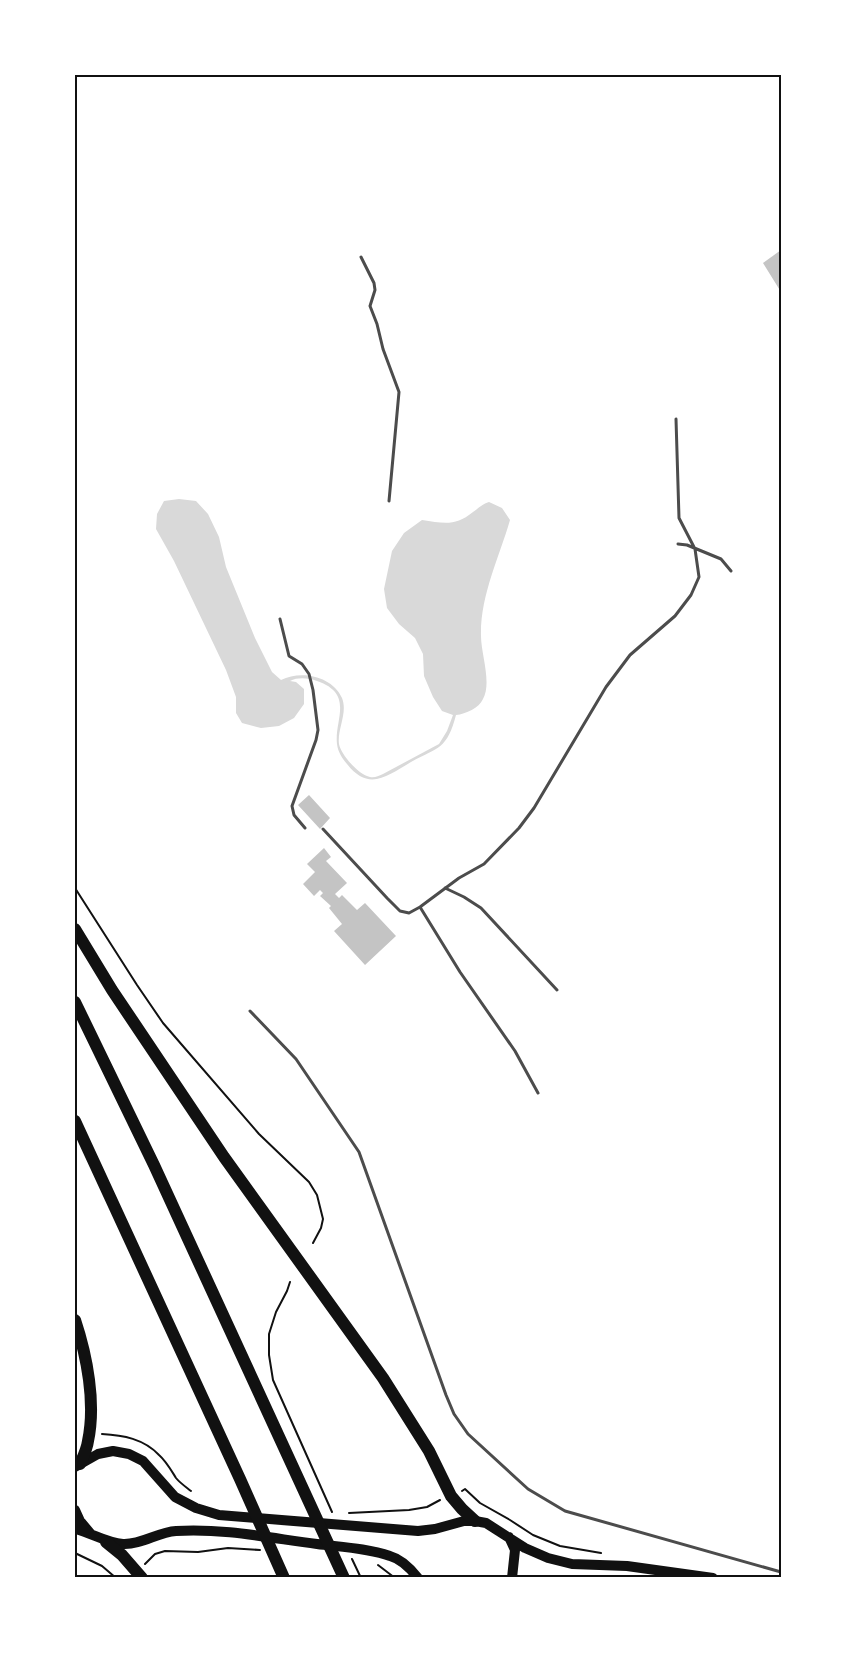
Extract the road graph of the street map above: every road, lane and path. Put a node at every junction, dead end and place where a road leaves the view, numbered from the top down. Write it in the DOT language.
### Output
graph roads {
  1 [pos="361,257"];
  2 [pos="676,419"];
  3 [pos="389,501"];
  4 [pos="678,544"];
  5 [pos="695,549"];
  6 [pos="731,571"];
  7 [pos="280,619"];
  8 [pos="305,828"];
  9 [pos="323,829"];
  10 [pos="75,888"];
  11 [pos="445,888"];
  12 [pos="420,907"];
  13 [pos="75,928"];
  14 [pos="557,990"];
  15 [pos="75,1002"];
  16 [pos="250,1011"];
  17 [pos="538,1093"];
  18 [pos="75,1121"];
  19 [pos="313,1244"];
  20 [pos="290,1282"];
  21 [pos="75,1320"];
  22 [pos="77,1468"];
  23 [pos="75,1510"];
  24 [pos="333,1515"];
  25 [pos="475,1521"];
  26 [pos="75,1529"];
  27 [pos="91,1533"];
  28 [pos="509,1537"];
  29 [pos="106,1542"];
  30 [pos="228,1548"];
  31 [pos="75,1553"];
  32 [pos="352,1557"];
  33 [pos="378,1565"];
  34 [pos="781,1572"];
  35 [pos="140,1576"];
  36 [pos="116,1578"];
  37 [pos="284,1578"];
  38 [pos="344,1578"];
  39 [pos="361,1578"];
  40 [pos="395,1578"];
  41 [pos="418,1578"];
  42 [pos="512,1578"];
  43 [pos="713,1578"];
  1 -- 3 [label="lane"];
  2 -- 5 [label="lane"];
  4 -- 5 [label="lane"];
  5 -- 6 [label="lane"];
  5 -- 11 [label="lane"];
  7 -- 8 [label="lane"];
  9 -- 12 [label="lane"];
  10 -- 19 [label="path"];
  11 -- 12 [label="lane"];
  11 -- 14 [label="lane"];
  12 -- 17 [label="lane"];
  13 -- 25 [label="highway"];
  15 -- 38 [label="highway"];
  16 -- 34 [label="lane"];
  18 -- 37 [label="highway"];
  20 -- 24 [label="path"];
  21 -- 22 [label="highway"];
  22 -- 25 [label="main road"];
  23 -- 27 [label="main road"];
  25 -- 28 [label="main road"];
  26 -- 27 [label="main road"];
  27 -- 29 [label="main road"];
  28 -- 42 [label="main road"];
  28 -- 43 [label="main road"];
  29 -- 35 [label="highway"];
  29 -- 41 [label="main road"];
  30 -- 35 [label="path"];
  31 -- 36 [label="path"];
  32 -- 39 [label="path"];
  33 -- 40 [label="path"];
}
